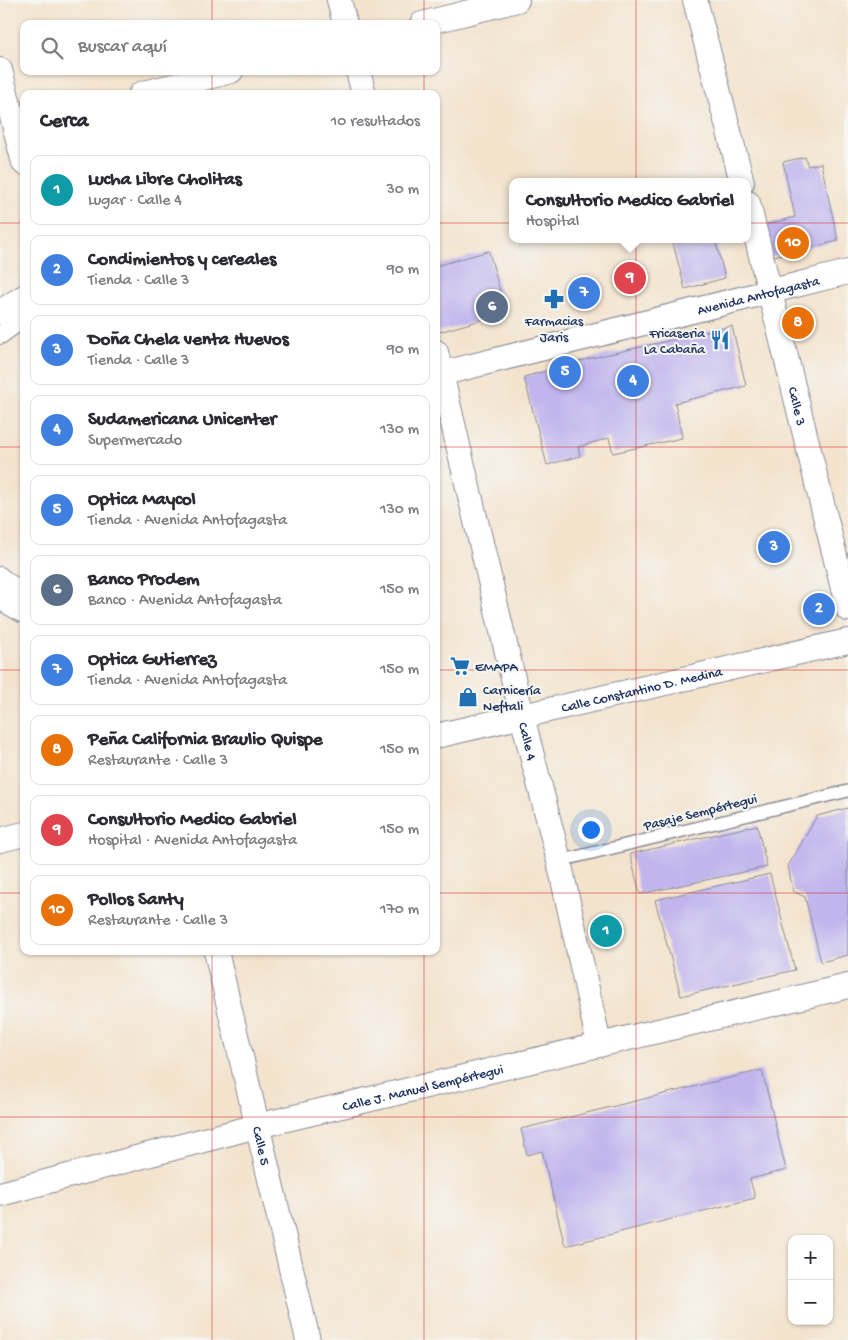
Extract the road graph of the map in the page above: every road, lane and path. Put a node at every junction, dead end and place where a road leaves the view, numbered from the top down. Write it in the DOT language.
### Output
graph roads {
  1 [pos="339,0"];
  2 [pos="517,0"];
  3 [pos="695,0"];
  4 [pos="344,20"];
  5 [pos="438,20"];
  6 [pos="0,70"];
  7 [pos="215,75"];
  8 [pos="359,75"];
  9 [pos="157,90"];
  10 [pos="363,90"];
  11 [pos="12,126"];
  12 [pos="20,151"];
  13 [pos="741,178"];
  14 [pos="751,215"];
  15 [pos="848,272"];
  16 [pos="770,292"];
  17 [pos="20,300"];
  18 [pos="0,312"];
  19 [pos="20,321"];
  20 [pos="0,334"];
  21 [pos="440,367"];
  22 [pos="440,375"];
  23 [pos="0,576"];
  24 [pos="20,590"];
  25 [pos="0,597"];
  26 [pos="20,609"];
  27 [pos="848,609"];
  28 [pos="848,641"];
  29 [pos="522,716"];
  30 [pos="440,735"];
  31 [pos="848,791"];
  32 [pos="20,835"];
  33 [pos="0,840"];
  34 [pos="559,861"];
  35 [pos="217,955"];
  36 [pos="848,986"];
  37 [pos="599,1044"];
  38 [pos="258,1126"];
  39 [pos="0,1194"];
  40 [pos="308,1340"];
  1 -- 4 [label="street"];
  2 -- 5 [label="street"];
  3 -- 13 [label="street"];
  6 -- 11 [label="street"];
  7 -- 9 [label="street"];
  8 -- 10 [label="street"];
  11 -- 12 [label="street"];
  14 -- 16 [label="street, Calle 3"];
  15 -- 16 [label="street, Avenida Antofagasta"];
  16 -- 21 [label="street, Avenida Antofagasta"];
  16 -- 27 [label="street, Calle 3"];
  17 -- 18 [label="street"];
  19 -- 20 [label="street"];
  22 -- 29 [label="street, Calle 4"];
  23 -- 24 [label="street"];
  25 -- 26 [label="street"];
  28 -- 29 [label="street, Calle Constantino D. Medina"];
  29 -- 30 [label="street, Calle Constantino D. Medina"];
  29 -- 34 [label="street, Calle 4"];
  31 -- 34 [label="lane, Pasaje Sempértegui"];
  32 -- 33 [label="street"];
  34 -- 37 [label="street, Calle 4"];
  35 -- 38 [label="street, Calle 5"];
  36 -- 37 [label="street, Calle J. Manuel Sempértegui"];
  37 -- 38 [label="street, Calle J. Manuel Sempértegui"];
  38 -- 39 [label="street, Calle J. Manuel Sempértegui"];
  38 -- 40 [label="street, Calle 5"];
}
